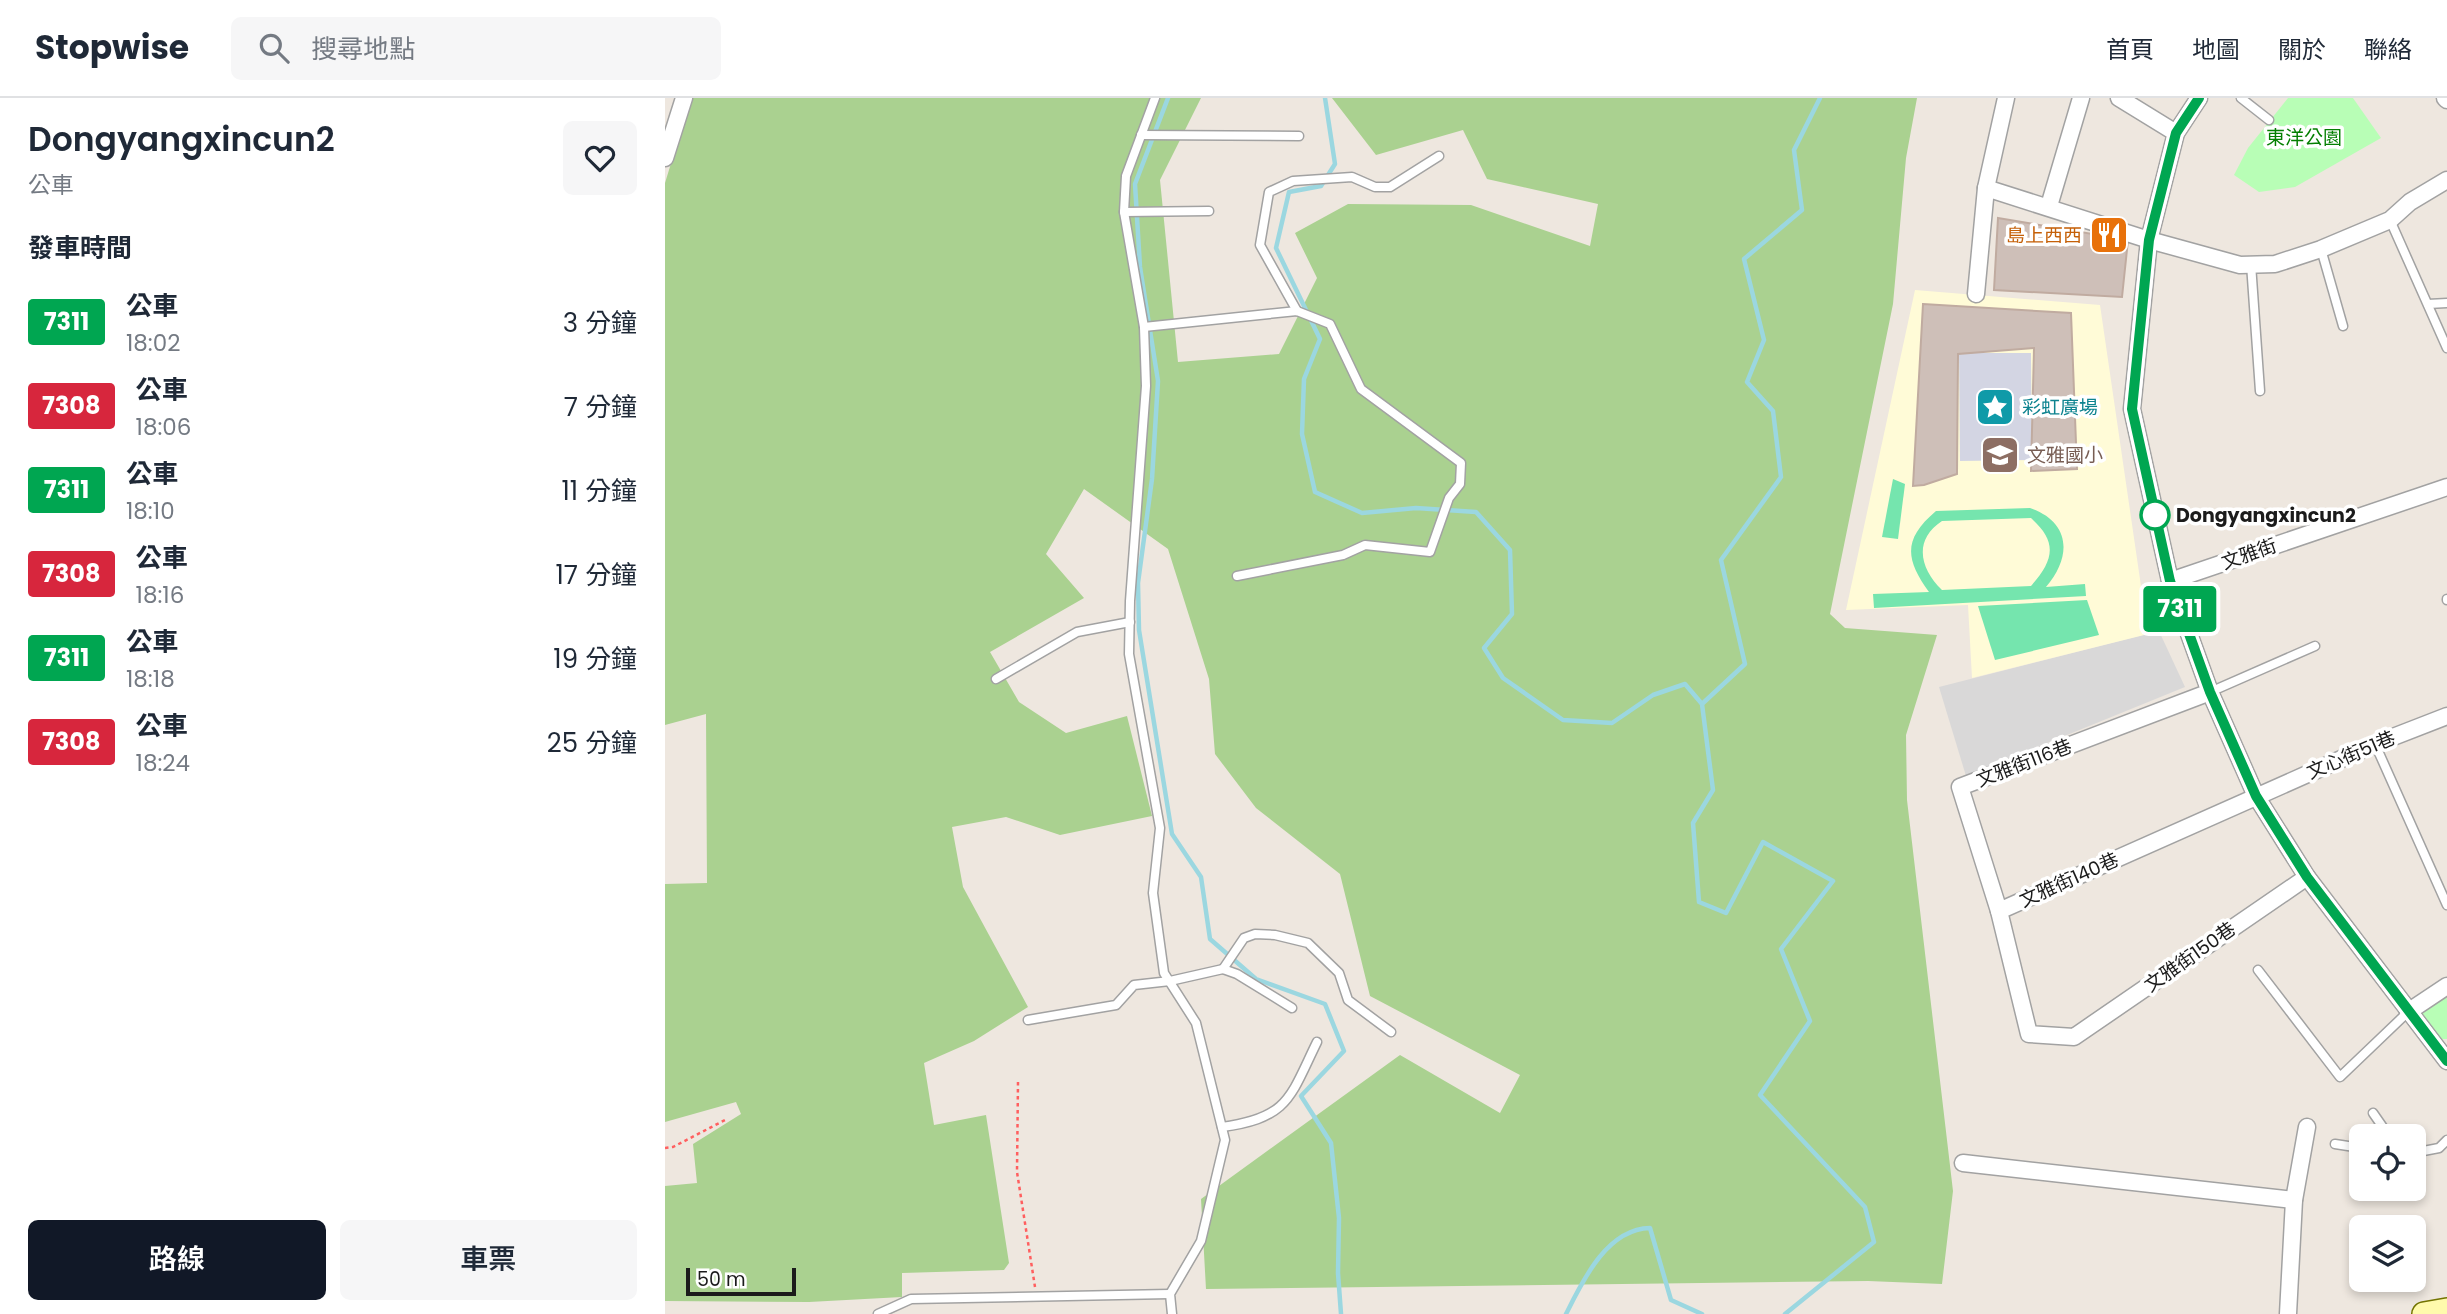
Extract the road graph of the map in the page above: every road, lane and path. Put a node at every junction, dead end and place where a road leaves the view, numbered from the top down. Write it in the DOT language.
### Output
graph roads {
  1 [pos="684,98"];
  2 [pos="1155,98"];
  3 [pos="2006,98"];
  4 [pos="2081,98"];
  5 [pos="2119,98"];
  6 [pos="2199,98"];
  7 [pos="2241,98"];
  8 [pos="2269,120"];
  9 [pos="2176,133"];
  10 [pos="1144,135"];
  11 [pos="1300,136"];
  12 [pos="1439,156"];
  13 [pos="665,158"];
  14 [pos="2447,180"];
  15 [pos="1986,187"];
  16 [pos="2049,206"];
  17 [pos="1209,211"];
  18 [pos="1126,212"];
  19 [pos="2390,220"];
  20 [pos="2149,240"];
  21 [pos="2321,249"];
  22 [pos="2251,264"];
  23 [pos="1976,294"];
  24 [pos="2447,303"];
  25 [pos="2428,304"];
  26 [pos="1300,312"];
  27 [pos="2343,326"];
  28 [pos="1145,327"];
  29 [pos="2447,348"];
  30 [pos="2260,391"];
  31 [pos="2447,487"];
  32 [pos="1237,576"];
  33 [pos="2170,581"];
  34 [pos="1130,622"];
  35 [pos="2315,646"];
  36 [pos="996,679"];
  37 [pos="2210,692"];
  38 [pos="2447,716"];
  39 [pos="2375,744"];
  40 [pos="2256,796"];
  41 [pos="2307,877"];
  42 [pos="2447,905"];
  43 [pos="1999,911"];
  44 [pos="1225,966"];
  45 [pos="2258,970"];
  46 [pos="1170,981"];
  47 [pos="2447,986"];
  48 [pos="1292,1008"];
  49 [pos="2408,1012"];
  50 [pos="1028,1020"];
  51 [pos="1391,1032"];
  52 [pos="2074,1037"];
  53 [pos="1317,1042"];
  54 [pos="2447,1060"];
  55 [pos="1018,1082"];
  56 [pos="2373,1113"];
  57 [pos="725,1120"];
  58 [pos="2381,1124"];
  59 [pos="1222,1127"];
  60 [pos="2308,1127"];
  61 [pos="2447,1140"];
  62 [pos="2335,1144"];
  63 [pos="2349,1146"];
  64 [pos="665,1148"];
  65 [pos="2426,1150"];
  66 [pos="1963,1163"];
  67 [pos="2294,1200"];
  68 [pos="1170,1294"];
  69 [pos="1037,1297"];
  70 [pos="2447,1310"];
  71 [pos="878,1314"];
  72 [pos="1172,1314"];
  73 [pos="2288,1314"];
  74 [pos="2424,1314"];
  1 -- 13 [label="street"];
  2 -- 10 [label="lane"];
  3 -- 15 [label="street"];
  4 -- 16 [label="street"];
  5 -- 9 [label="street"];
  6 -- 9 [label="street"];
  7 -- 8 [label="lane"];
  9 -- 20 [label="street"];
  10 -- 11 [label="lane"];
  10 -- 18 [label="lane"];
  12 -- 26 [label="lane"];
  14 -- 19 [label="street"];
  15 -- 16 [label="street"];
  15 -- 23 [label="street"];
  16 -- 20 [label="street"];
  17 -- 18 [label="lane"];
  18 -- 28 [label="lane"];
  19 -- 21 [label="street"];
  19 -- 25 [label="lane"];
  20 -- 22 [label="street"];
  20 -- 33 [label="street"];
  21 -- 22 [label="street"];
  21 -- 27 [label="lane"];
  22 -- 30 [label="lane"];
  24 -- 25 [label="lane"];
  25 -- 29 [label="lane"];
  26 -- 28 [label="lane"];
  26 -- 32 [label="lane"];
  28 -- 34 [label="lane"];
  31 -- 33 [label="street, 文雅街"];
  33 -- 37 [label="street"];
  34 -- 36 [label="lane"];
  34 -- 46 [label="lane"];
  35 -- 37 [label="lane"];
  37 -- 40 [label="street"];
  37 -- 43 [label="street, 文雅街116巷"];
  38 -- 39 [label="street, 文心街51巷"];
  39 -- 40 [label="street, 文心街51巷"];
  39 -- 42 [label="lane"];
  40 -- 41 [label="street"];
  40 -- 43 [label="street, 文雅街140巷"];
  41 -- 49 [label="street"];
  41 -- 52 [label="street, 文雅街150巷"];
  43 -- 52 [label="street, 文雅街140巷"];
  44 -- 46 [label="lane"];
  44 -- 48 [label="lane"];
  44 -- 51 [label="lane"];
  45 -- 49 [label="lane"];
  46 -- 50 [label="lane"];
  46 -- 59 [label="lane"];
  47 -- 49 [label="street"];
  49 -- 54 [label="street"];
  53 -- 59 [label="lane"];
  55 -- 69 [label="path"];
  56 -- 58 [label="lane"];
  57 -- 64 [label="path"];
  59 -- 68 [label="lane"];
  60 -- 67 [label="street"];
  61 -- 65 [label="lane"];
  62 -- 63 [label="lane"];
  66 -- 67 [label="street"];
  67 -- 73 [label="street"];
  68 -- 69 [label="lane"];
  68 -- 72 [label="lane"];
  69 -- 71 [label="lane"];
  70 -- 74 [label="street"];
}
